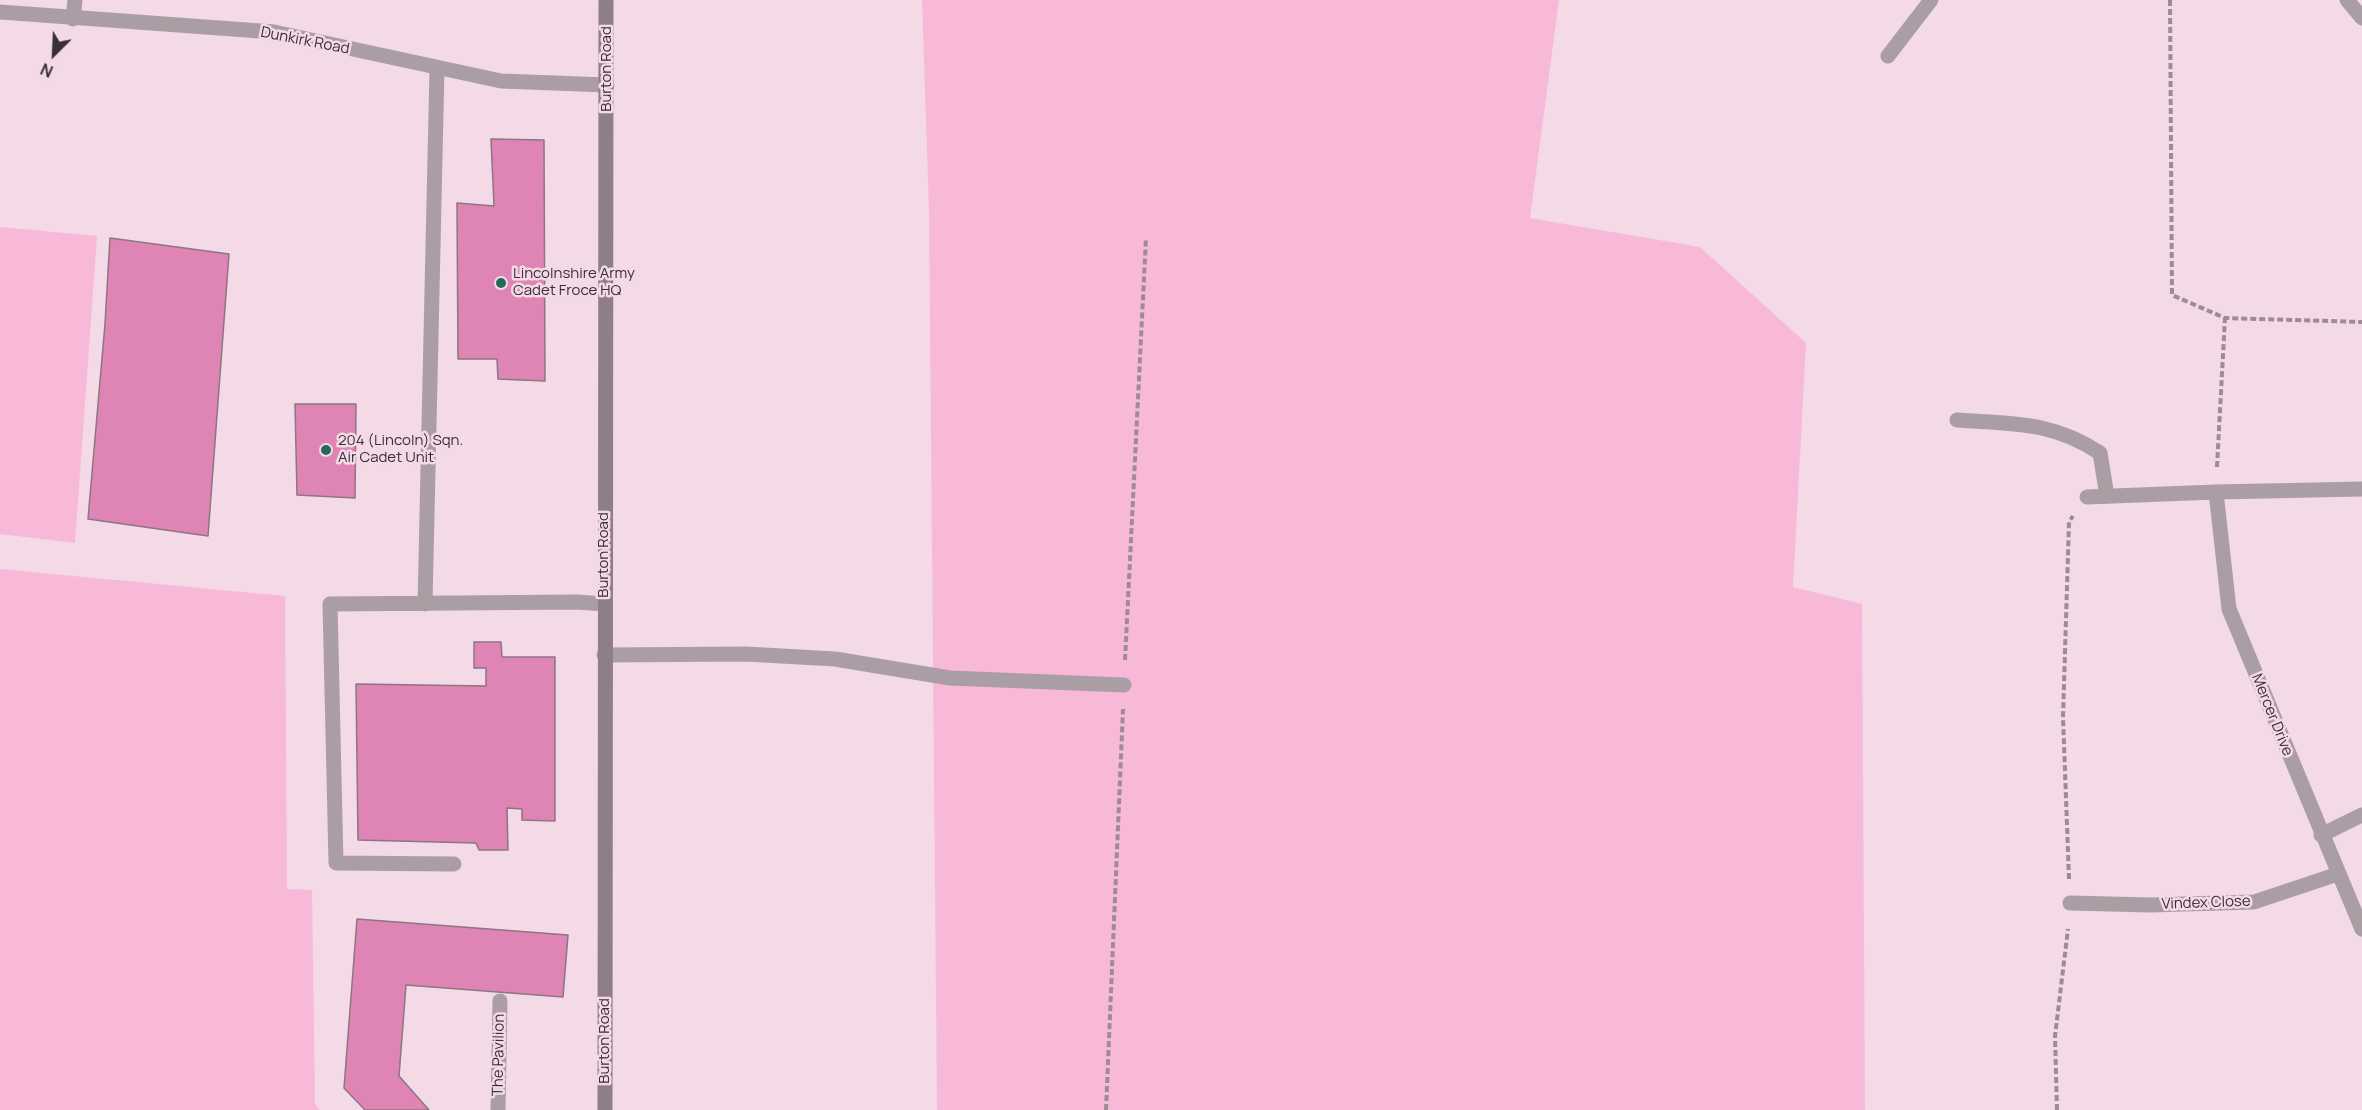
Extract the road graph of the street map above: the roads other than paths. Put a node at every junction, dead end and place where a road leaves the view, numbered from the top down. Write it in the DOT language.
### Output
graph roads {
  1 [pos="75,0"];
  2 [pos="606,0"];
  3 [pos="1931,0"];
  4 [pos="2347,0"];
  5 [pos="0,12"];
  6 [pos="2362,18"];
  7 [pos="73,19"];
  8 [pos="1888,56"];
  9 [pos="437,68"];
  10 [pos="607,85"];
  11 [pos="1957,420"];
  12 [pos="2362,489"];
  13 [pos="2216,492"];
  14 [pos="2107,496"];
  15 [pos="2087,497"];
  16 [pos="425,604"];
  17 [pos="604,604"];
  18 [pos="604,655"];
  19 [pos="1124,685"];
  20 [pos="2362,815"];
  21 [pos="2320,835"];
  22 [pos="454,864"];
  23 [pos="2338,874"];
  24 [pos="2070,903"];
  25 [pos="2362,929"];
  26 [pos="500,1000"];
  27 [pos="498,1110"];
  28 [pos="605,1110"];
  1 -- 7 [label="street"];
  2 -- 10 [label="main road, Burton Road"];
  3 -- 8 [label="street"];
  4 -- 6 [label="street"];
  5 -- 7 [label="street, Dunkirk Road"];
  7 -- 9 [label="street, Dunkirk Road"];
  9 -- 10 [label="street, Dunkirk Road"];
  9 -- 16 [label="street"];
  10 -- 17 [label="main road, Burton Road"];
  11 -- 14 [label="street"];
  12 -- 13 [label="street"];
  13 -- 14 [label="street"];
  13 -- 21 [label="street, Mercer Drive"];
  14 -- 15 [label="street"];
  16 -- 17 [label="street"];
  16 -- 22 [label="street"];
  17 -- 18 [label="main road, Burton Road"];
  18 -- 19 [label="street"];
  18 -- 28 [label="main road, Burton Road"];
  20 -- 21 [label="street"];
  21 -- 23 [label="street, Mercer Drive"];
  23 -- 24 [label="street, Vindex Close"];
  23 -- 25 [label="street, Mercer Drive"];
  26 -- 27 [label="street, The Pavilion"];
}
